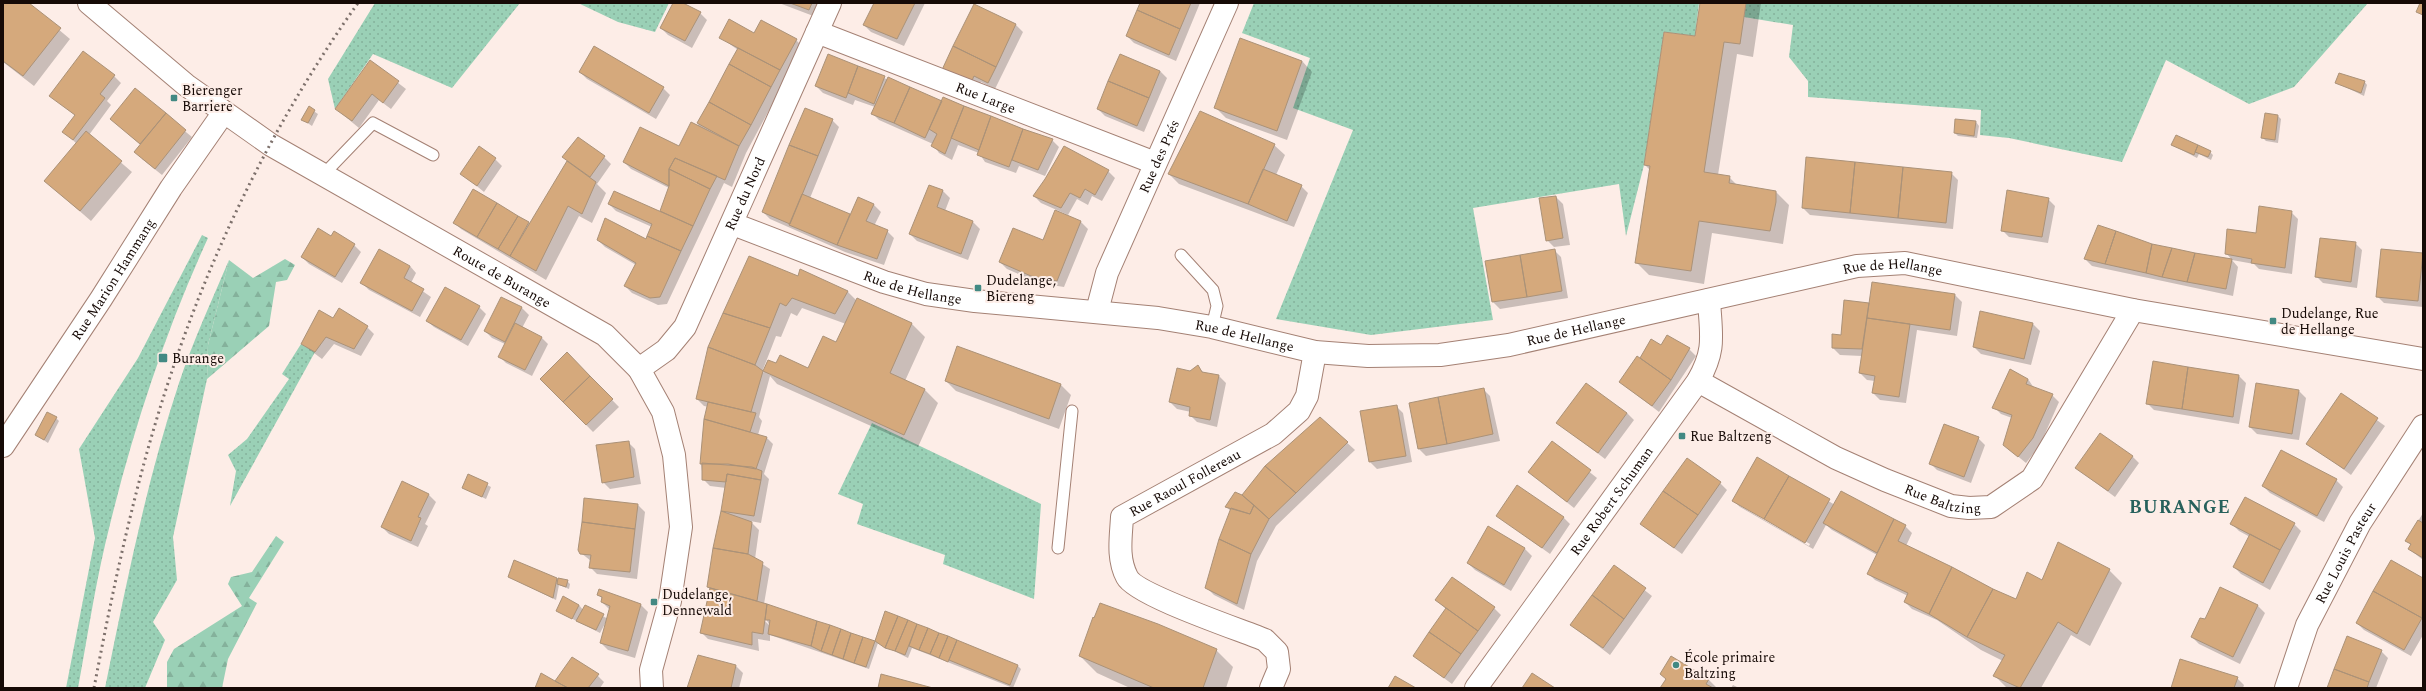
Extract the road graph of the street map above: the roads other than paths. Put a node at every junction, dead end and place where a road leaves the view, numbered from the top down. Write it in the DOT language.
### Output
graph roads {
  1 [pos="89,3"];
  2 [pos="830,3"];
  3 [pos="1226,3"];
  4 [pos="817,32"];
  5 [pos="224,112"];
  6 [pos="433,154"];
  7 [pos="1155,163"];
  8 [pos="322,175"];
  9 [pos="733,224"];
  10 [pos="1181,255"];
  11 [pos="1709,300"];
  12 [pos="2133,310"];
  13 [pos="1097,311"];
  14 [pos="1212,328"];
  15 [pos="1315,352"];
  16 [pos="2423,359"];
  17 [pos="640,368"];
  18 [pos="1698,381"];
  19 [pos="1072,411"];
  20 [pos="2423,426"];
  21 [pos="3,446"];
  22 [pos="1058,548"];
  23 [pos="652,688"];
  24 [pos="1271,688"];
  25 [pos="1476,688"];
  26 [pos="2286,688"];
  1 -- 5 [label="street, Route de Burange"];
  2 -- 4 [label="street, Rue du Nord"];
  3 -- 7 [label="street, Rue des Prés"];
  4 -- 7 [label="street, Rue Large"];
  4 -- 9 [label="street, Rue du Nord"];
  5 -- 8 [label="street, Route de Burange"];
  5 -- 21 [label="street, Rue Marion Hammang"];
  6 -- 8 [label="lane"];
  7 -- 13 [label="street, Rue des Prés"];
  8 -- 17 [label="street, Route de Burange"];
  9 -- 13 [label="street, Rue de Hellange"];
  9 -- 17 [label="street, Rue du Nord"];
  10 -- 14 [label="lane"];
  11 -- 12 [label="street, Rue de Hellange"];
  11 -- 15 [label="street, Rue de Hellange"];
  11 -- 18 [label="street, Rue Robert Schuman"];
  12 -- 16 [label="street, Rue de Hellange"];
  12 -- 18 [label="street, Rue Baltzing"];
  13 -- 14 [label="street, Rue de Hellange"];
  14 -- 15 [label="street, Rue de Hellange"];
  15 -- 24 [label="street, Rue Raoul Follereau"];
  17 -- 23 [label="street, Route de Burange"];
  18 -- 25 [label="street, Rue Robert Schuman"];
  19 -- 22 [label="lane"];
  20 -- 26 [label="street, Rue Louis Pasteur"];
}
